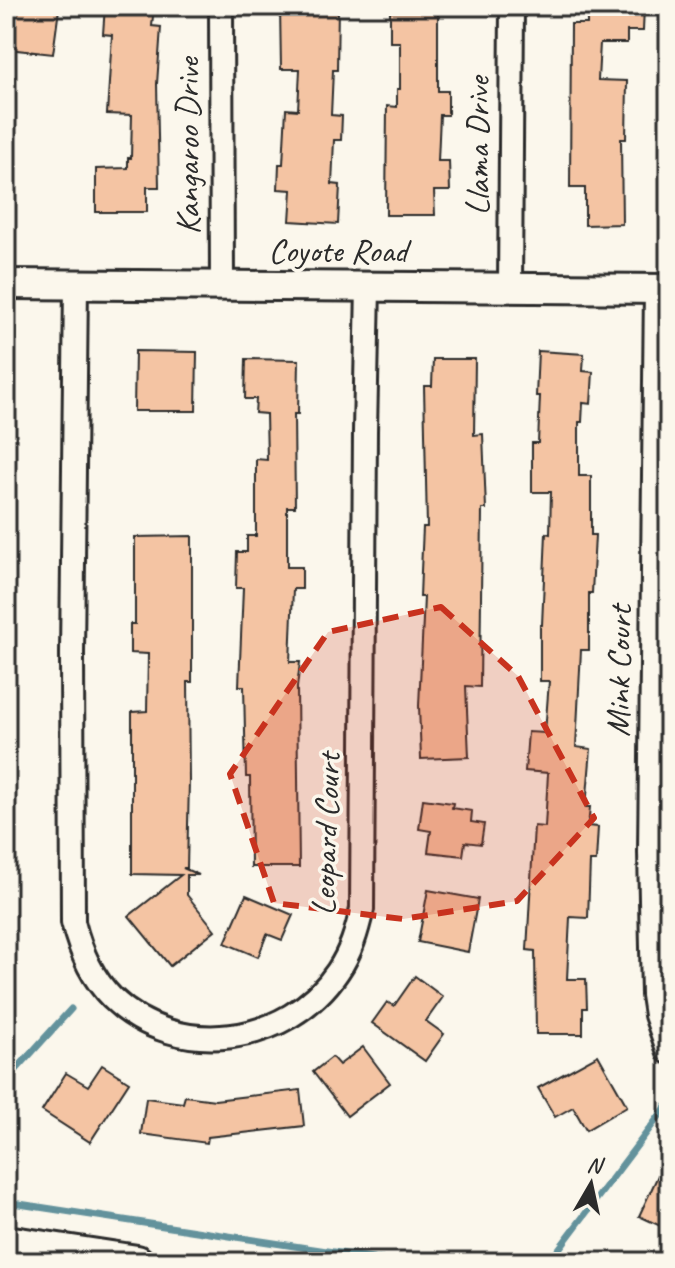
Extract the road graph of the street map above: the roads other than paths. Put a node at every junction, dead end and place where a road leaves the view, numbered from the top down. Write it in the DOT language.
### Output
graph roads {
  1 [pos="221,6"];
  2 [pos="512,6"];
  3 [pos="6,284"];
  4 [pos="76,284"];
  5 [pos="222,286"];
  6 [pos="368,287"];
  7 [pos="510,287"];
  8 [pos="663,288"];
  9 [pos="669,1052"];
  10 [pos="6,1242"];
  11 [pos="128,1261"];
  1 -- 5 [label="street, Kangaroo Drive"];
  2 -- 7 [label="street, Llama Drive"];
  3 -- 4 [label="street, Coyote Road"];
  4 -- 5 [label="street, Coyote Road"];
  4 -- 6 [label="street, Leopard Court"];
  5 -- 6 [label="street, Coyote Road"];
  6 -- 7 [label="street, Coyote Road"];
  7 -- 8 [label="street, Coyote Road"];
  8 -- 9 [label="street, Mink Court"];
  10 -- 11 [label="main road"];
}
